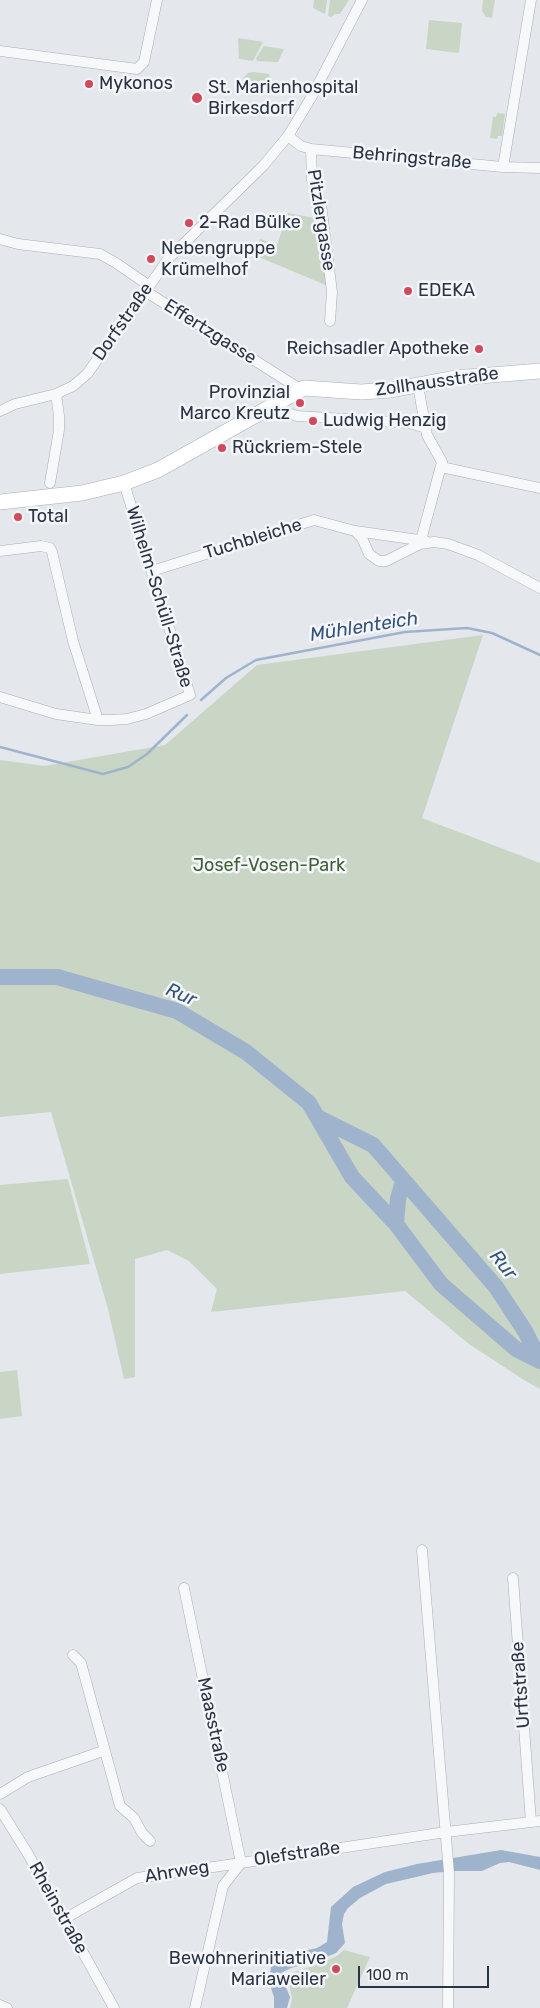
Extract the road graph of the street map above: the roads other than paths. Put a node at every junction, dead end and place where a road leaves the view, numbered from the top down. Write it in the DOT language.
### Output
graph roads {
  1 [pos="157,0"];
  2 [pos="362,0"];
  3 [pos="531,0"];
  4 [pos="0,51"];
  5 [pos="288,136"];
  6 [pos="311,149"];
  7 [pos="503,167"];
  8 [pos="540,168"];
  9 [pos="0,239"];
  10 [pos="146,288"];
  11 [pos="330,321"];
  12 [pos="540,370"];
  13 [pos="418,386"];
  14 [pos="300,389"];
  15 [pos="56,394"];
  16 [pos="275,403"];
  17 [pos="0,411"];
  18 [pos="426,428"];
  19 [pos="441,467"];
  20 [pos="124,482"];
  21 [pos="50,483"];
  22 [pos="540,488"];
  23 [pos="0,502"];
  24 [pos="355,531"];
  25 [pos="421,543"];
  26 [pos="0,551"];
  27 [pos="152,571"];
  28 [pos="540,588"];
  29 [pos="0,697"];
  30 [pos="98,720"];
  31 [pos="422,1550"];
  32 [pos="513,1578"];
  33 [pos="184,1588"];
  34 [pos="73,1655"];
  35 [pos="104,1751"];
  36 [pos="0,1794"];
  37 [pos="0,1809"];
  38 [pos="536,1821"];
  39 [pos="446,1832"];
  40 [pos="150,1841"];
  41 [pos="241,1863"];
  42 [pos="64,1919"];
  43 [pos="0,2005"];
  44 [pos="6,2008"];
  45 [pos="114,2008"];
  46 [pos="194,2008"];
  47 [pos="448,2008"];
  1 -- 4 [label="street"];
  2 -- 5 [label="street, Dorfstraße"];
  3 -- 7 [label="street"];
  5 -- 6 [label="street, Behringstraße"];
  5 -- 10 [label="street, Dorfstraße"];
  6 -- 7 [label="street, Behringstraße"];
  6 -- 11 [label="street, Pitzlergasse"];
  7 -- 8 [label="street, Behringstraße"];
  9 -- 10 [label="street, Effertzgasse"];
  10 -- 14 [label="street, Effertzgasse"];
  10 -- 15 [label="street, Dorfstraße"];
  12 -- 13 [label="street, Zollhausstraße"];
  13 -- 14 [label="street, Zollhausstraße"];
  13 -- 18 [label="street"];
  14 -- 16 [label="street, Zollhausstraße"];
  15 -- 17 [label="street, Dorfstraße"];
  15 -- 21 [label="street"];
  16 -- 18 [label="street"];
  16 -- 20 [label="street, Zollhausstraße"];
  18 -- 19 [label="street"];
  19 -- 22 [label="street"];
  19 -- 25 [label="street"];
  20 -- 23 [label="street, Zollhausstraße"];
  20 -- 27 [label="street, Wilhelm-Schüll-Straße"];
  24 -- 25 [label="street, Tuchbleiche"];
  24 -- 25 [label="street, Tuchbleiche"];
  24 -- 27 [label="street, Tuchbleiche"];
  25 -- 28 [label="street, Tuchbleiche"];
  26 -- 30 [label="street"];
  27 -- 30 [label="street, Wilhelm-Schüll-Straße"];
  29 -- 30 [label="street, Wilhelm-Schüll-Straße"];
  31 -- 39 [label="street"];
  32 -- 38 [label="street, Urftstraße"];
  33 -- 41 [label="street, Maasstraße"];
  34 -- 35 [label="street"];
  35 -- 36 [label="street"];
  35 -- 40 [label="street"];
  37 -- 42 [label="street, Rheinstraße"];
  38 -- 39 [label="street, Olefstraße"];
  39 -- 41 [label="street, Olefstraße"];
  39 -- 47 [label="street"];
  41 -- 42 [label="street, Ahrweg"];
  41 -- 46 [label="street, Olefstraße"];
  42 -- 45 [label="street, Rheinstraße"];
  43 -- 44 [label="street"];
}
